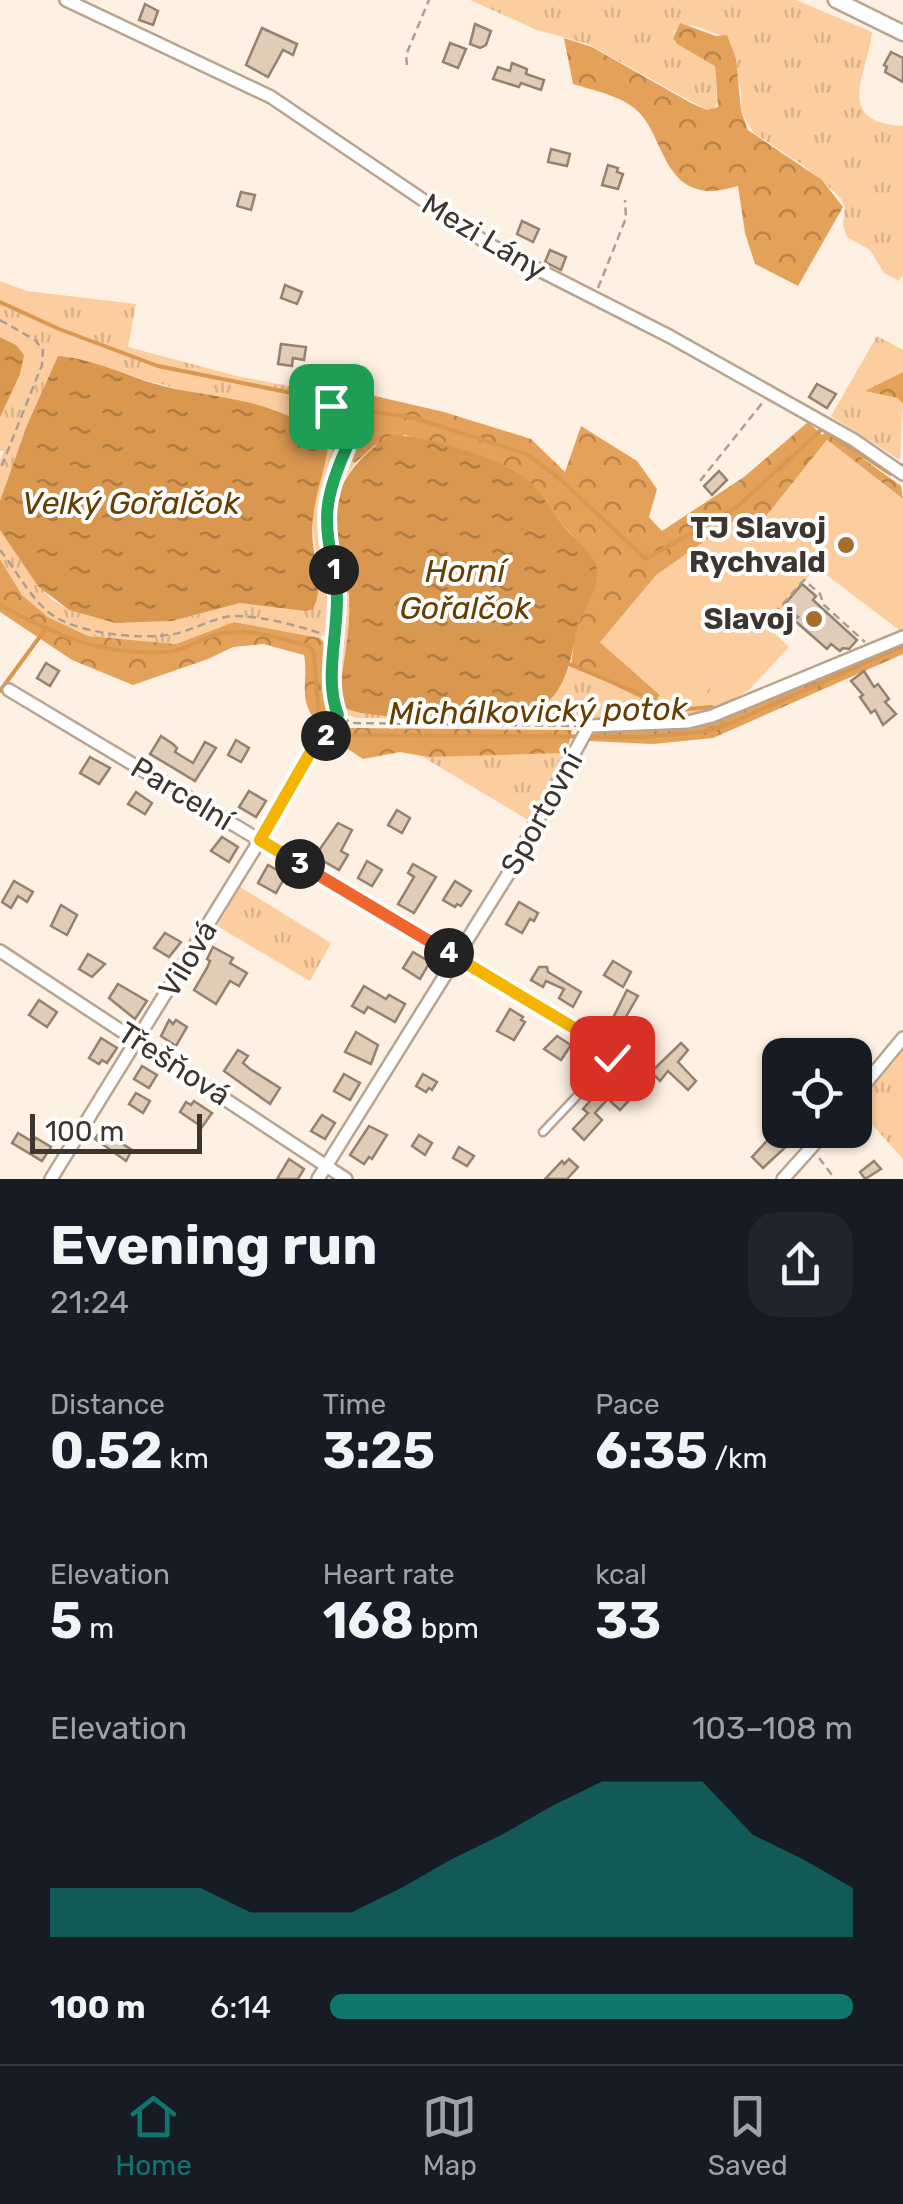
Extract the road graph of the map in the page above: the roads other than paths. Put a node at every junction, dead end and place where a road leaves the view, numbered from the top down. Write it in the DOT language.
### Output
graph roads {
  1 [pos="66,0"];
  2 [pos="836,0"];
  3 [pos="903,33"];
  4 [pos="903,474"];
  5 [pos="903,638"];
  6 [pos="9,690"];
  7 [pos="260,840"];
  8 [pos="0,950"];
  9 [pos="456,958"];
  10 [pos="903,1038"];
  11 [pos="139,1041"];
  12 [pos="614,1052"];
  13 [pos="872,1075"];
  14 [pos="543,1132"];
  15 [pos="813,1148"];
  16 [pos="328,1166"];
  17 [pos="51,1179"];
  18 [pos="318,1179"];
  19 [pos="346,1179"];
  20 [pos="783,1179"];
  1 -- 4 [label="street, Mezi Lány"];
  2 -- 3 [label="street"];
  5 -- 9 [label="street, Sportovní"];
  6 -- 7 [label="street, Parcelní"];
  7 -- 9 [label="street, Parcelní"];
  7 -- 11 [label="street, Vilová"];
  8 -- 11 [label="street, Třešňová"];
  9 -- 12 [label="street, Parcelní"];
  9 -- 16 [label="street, Sportovní"];
  10 -- 13 [label="street"];
  11 -- 16 [label="street, Třešňová"];
  11 -- 17 [label="street, Vilová"];
  12 -- 14 [label="lane"];
  15 -- 20 [label="street"];
  16 -- 18 [label="street, Sportovní"];
  16 -- 19 [label="street, Třešňová"];
}
